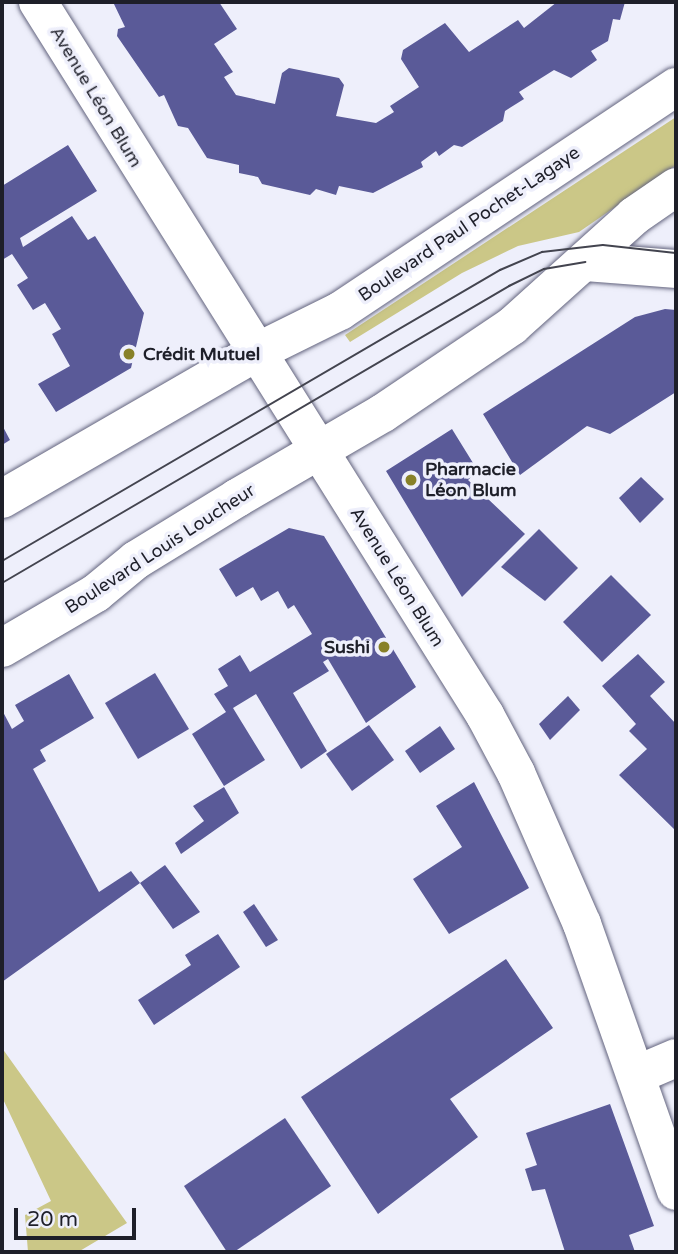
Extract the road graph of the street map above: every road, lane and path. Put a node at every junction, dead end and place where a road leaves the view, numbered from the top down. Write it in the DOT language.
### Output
graph roads {
  1 [pos="38,2"];
  2 [pos="676,87"];
  3 [pos="676,187"];
  4 [pos="585,262"];
  5 [pos="676,269"];
  6 [pos="257,352"];
  7 [pos="319,449"];
  8 [pos="2,499"];
  9 [pos="2,648"];
  10 [pos="676,1058"];
  11 [pos="636,1075"];
  12 [pos="676,1191"];
  1 -- 6 [label="main road, Avenue Léon Blum"];
  2 -- 6 [label="main road, Boulevard Paul Pochet-Lagaye"];
  3 -- 4 [label="main road"];
  4 -- 5 [label="main road"];
  4 -- 7 [label="main road"];
  6 -- 7 [label="main road, Avenue Léon Blum"];
  6 -- 8 [label="main road"];
  7 -- 9 [label="main road, Boulevard Louis Loucheur"];
  7 -- 11 [label="main road, Avenue Léon Blum"];
  10 -- 11 [label="main road"];
  11 -- 12 [label="main road, Avenue Léon Blum"];
}
